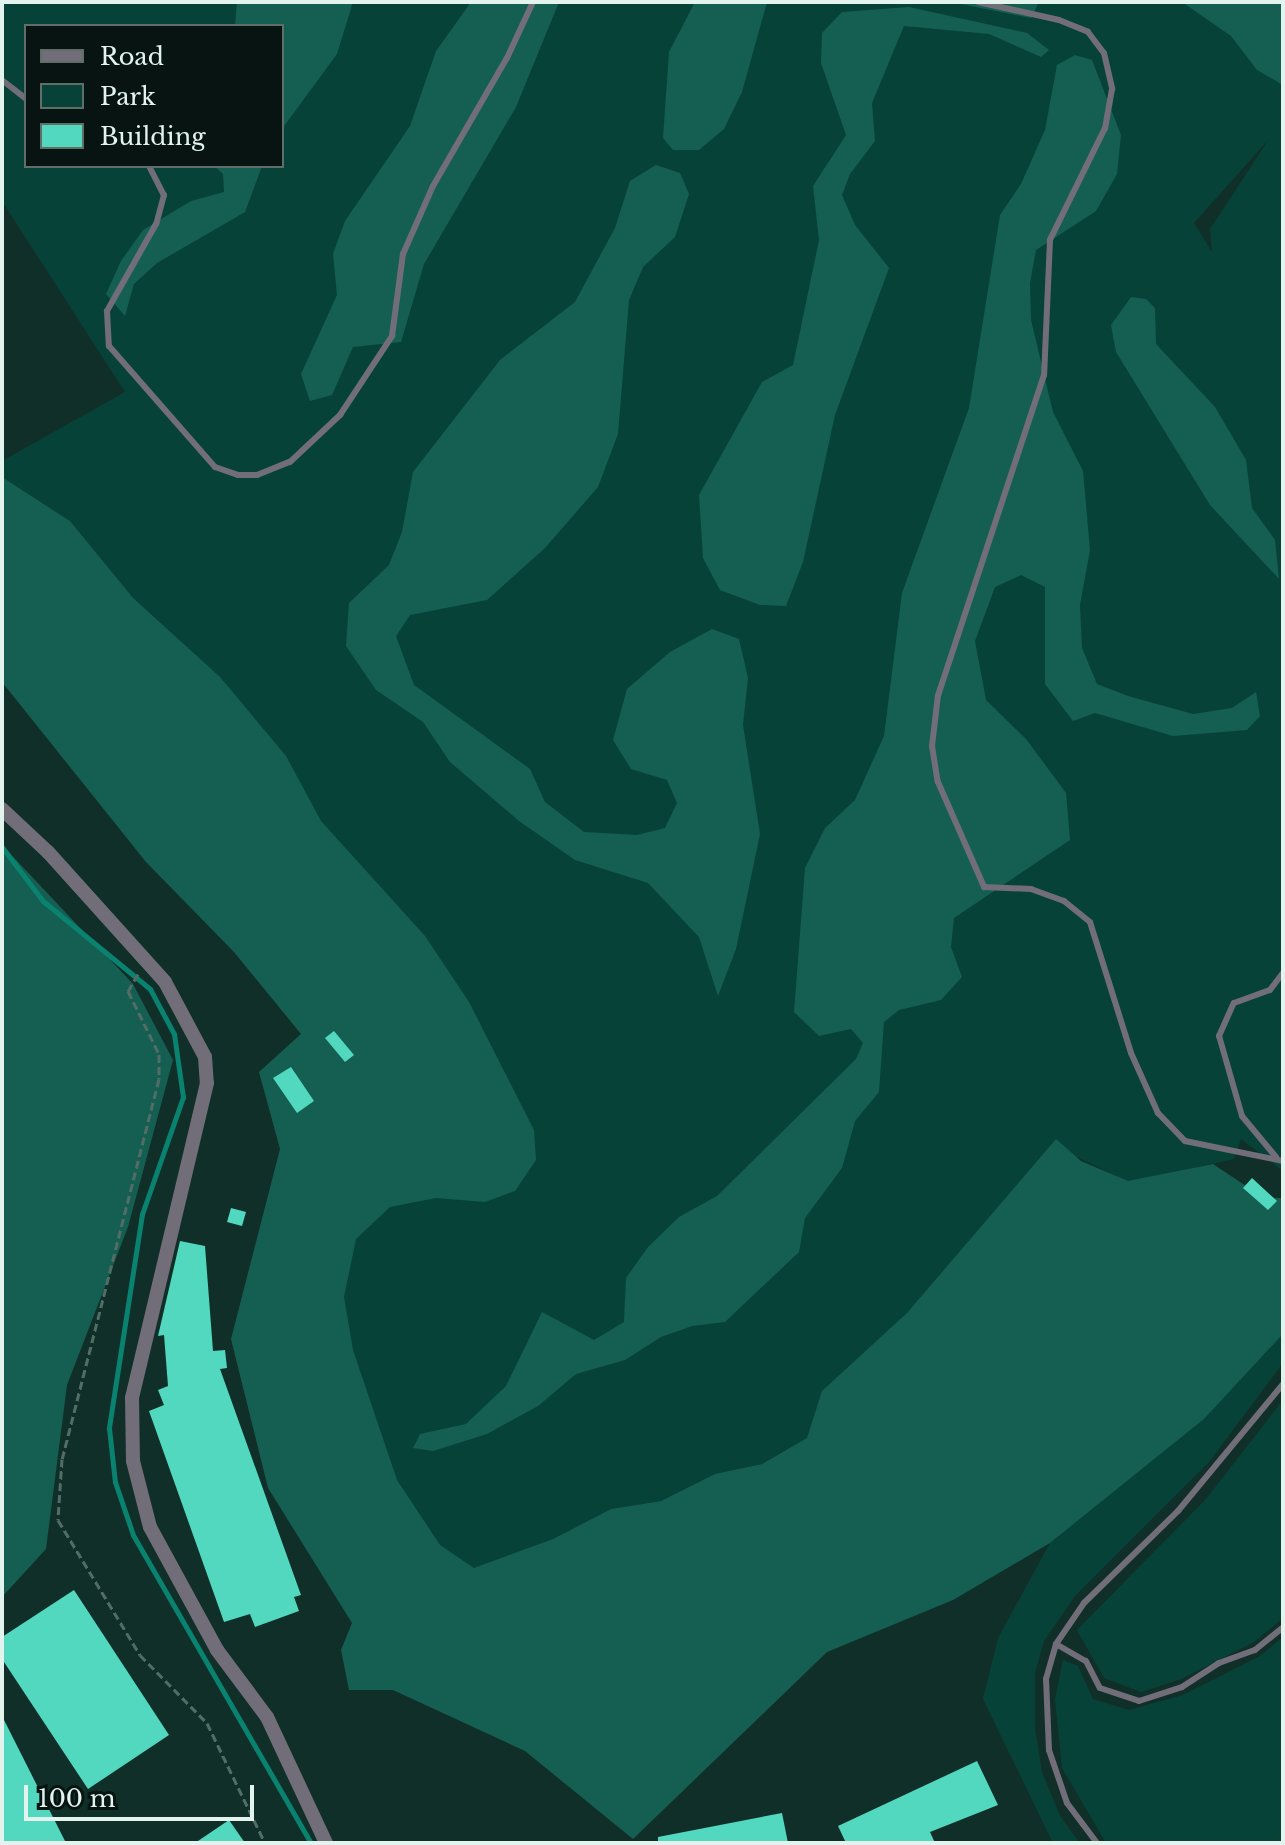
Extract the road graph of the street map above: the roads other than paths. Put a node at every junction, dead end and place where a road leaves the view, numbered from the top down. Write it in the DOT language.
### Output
graph roads {
  1 [pos="533,2"];
  2 [pos="978,2"];
  3 [pos="2,80"];
  4 [pos="24,97"];
  5 [pos="151,168"];
  6 [pos="2,809"];
  7 [pos="1283,973"];
  8 [pos="1280,1159"];
  9 [pos="1283,1384"];
  10 [pos="1283,1627"];
  11 [pos="1056,1644"];
  12 [pos="326,1843"];
  13 [pos="1097,1843"];
  1 -- 5 [label="lane"];
  2 -- 8 [label="lane"];
  3 -- 4 [label="lane"];
  6 -- 12 [label="street"];
  7 -- 8 [label="lane"];
  9 -- 11 [label="lane"];
  10 -- 11 [label="lane"];
  11 -- 13 [label="lane"];
}
